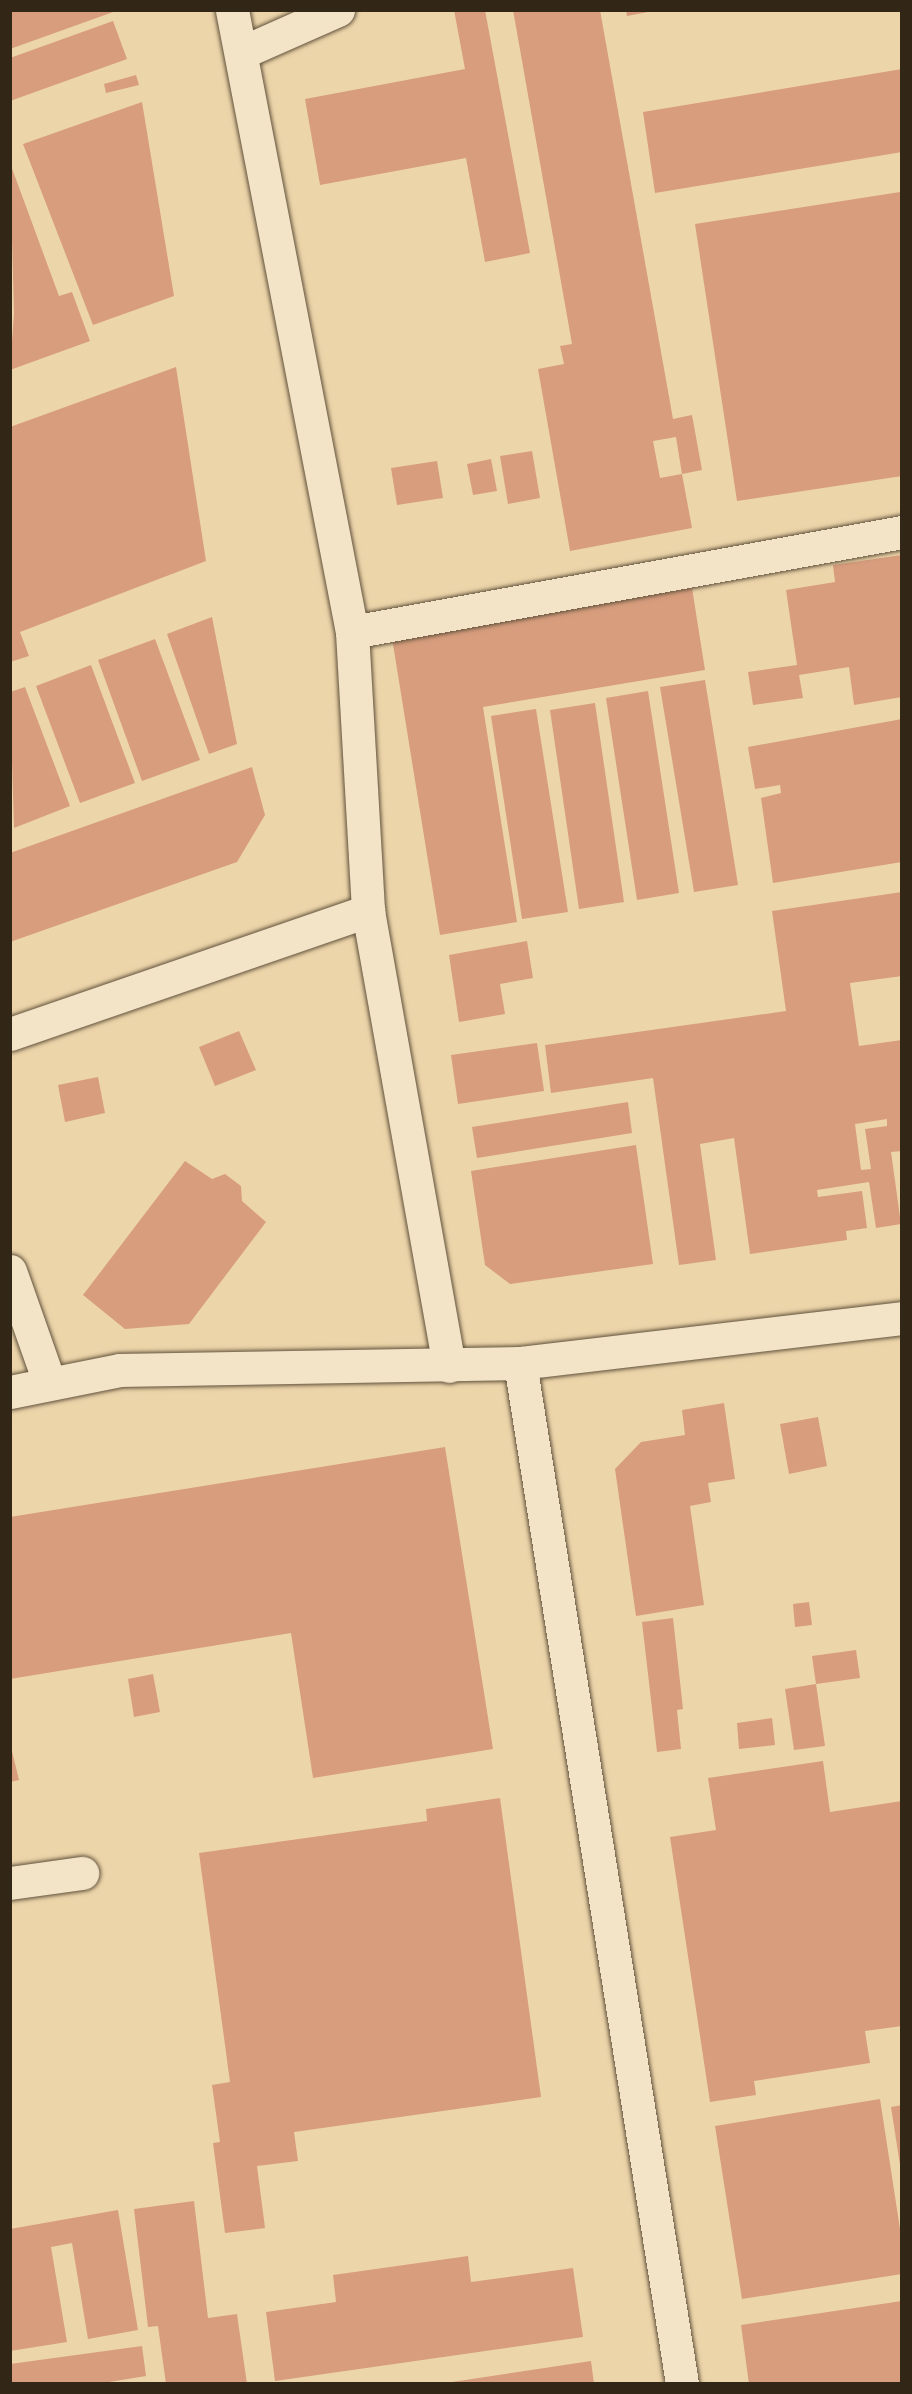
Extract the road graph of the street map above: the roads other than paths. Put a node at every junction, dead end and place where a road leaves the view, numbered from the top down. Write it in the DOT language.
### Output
graph roads {
  1 [pos="232,10"];
  2 [pos="338,10"];
  3 [pos="243,52"];
  4 [pos="902,532"];
  5 [pos="352,632"];
  6 [pos="368,911"];
  7 [pos="10,1034"];
  8 [pos="10,1271"];
  9 [pos="902,1318"];
  10 [pos="520,1363"];
  11 [pos="449,1366"];
  12 [pos="49,1382"];
  13 [pos="10,1392"];
  14 [pos="82,1872"];
  15 [pos="10,1883"];
  16 [pos="682,2384"];
  1 -- 3 [label="street"];
  2 -- 3 [label="street"];
  3 -- 5 [label="street"];
  4 -- 5 [label="street"];
  5 -- 6 [label="street"];
  6 -- 7 [label="street"];
  6 -- 11 [label="street"];
  8 -- 12 [label="street"];
  9 -- 10 [label="street"];
  10 -- 11 [label="street"];
  10 -- 16 [label="street"];
  11 -- 12 [label="street"];
  12 -- 13 [label="street"];
  14 -- 15 [label="street"];
}
